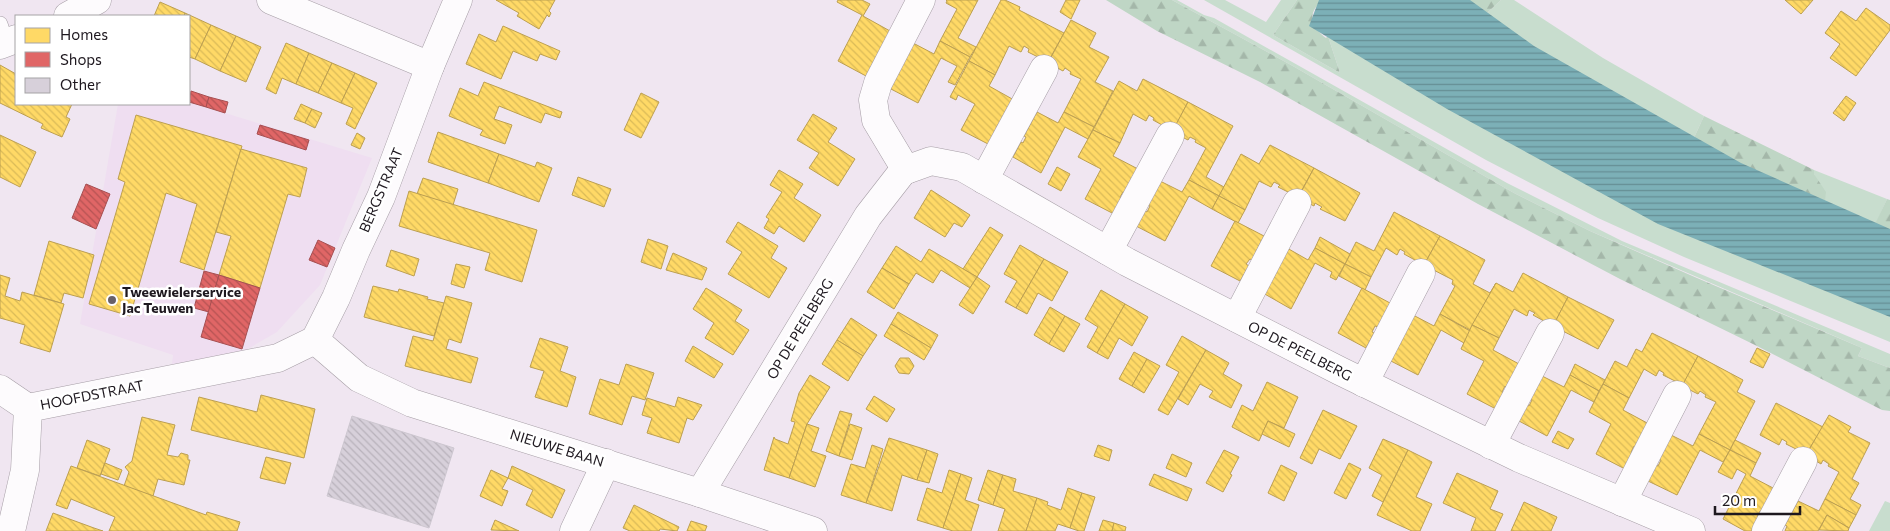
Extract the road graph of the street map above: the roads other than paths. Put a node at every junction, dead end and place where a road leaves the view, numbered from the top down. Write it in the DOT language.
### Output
graph roads {
  1 [pos="96,0"];
  2 [pos="271,0"];
  3 [pos="458,0"];
  4 [pos="921,0"];
  5 [pos="70,15"];
  6 [pos="430,66"];
  7 [pos="1044,70"];
  8 [pos="1170,136"];
  9 [pos="906,170"];
  10 [pos="984,180"];
  11 [pos="1297,203"];
  12 [pos="1108,251"];
  13 [pos="1421,274"];
  14 [pos="1237,318"];
  15 [pos="1550,333"];
  16 [pos="315,340"];
  17 [pos="1364,383"];
  18 [pos="0,389"];
  19 [pos="1677,395"];
  20 [pos="28,408"];
  21 [pos="1491,445"];
  22 [pos="1803,461"];
  23 [pos="606,463"];
  24 [pos="700,493"];
  25 [pos="1622,502"];
  26 [pos="11,531"];
  27 [pos="574,531"];
  28 [pos="813,531"];
  29 [pos="1691,531"];
  30 [pos="1766,531"];
  1 -- 5 [label="street"];
  2 -- 6 [label="street"];
  3 -- 6 [label="street, BERGSTRAAT"];
  4 -- 9 [label="street"];
  6 -- 16 [label="street, BERGSTRAAT"];
  7 -- 10 [label="street"];
  8 -- 12 [label="street"];
  9 -- 10 [label="street, OP DE PEELBERG"];
  9 -- 24 [label="street, OP DE PEELBERG"];
  10 -- 12 [label="street, OP DE PEELBERG"];
  11 -- 14 [label="street, OP DE PEELBERG"];
  12 -- 14 [label="street, OP DE PEELBERG"];
  13 -- 17 [label="street, OP DE PEELBERG"];
  14 -- 17 [label="street, OP DE PEELBERG"];
  15 -- 21 [label="street"];
  16 -- 20 [label="street, HOOFDSTRAAT"];
  16 -- 23 [label="street, NIEUWE BAAN"];
  17 -- 21 [label="street, OP DE PEELBERG"];
  18 -- 20 [label="street"];
  19 -- 25 [label="street"];
  20 -- 26 [label="street, HOOFDSTRAAT"];
  21 -- 25 [label="street, OP DE PEELBERG"];
  22 -- 30 [label="street"];
  23 -- 24 [label="street, NIEUWE BAAN"];
  23 -- 27 [label="street"];
  24 -- 28 [label="street, NIEUWE BAAN"];
  25 -- 29 [label="street, OP DE PEELBERG"];
}
